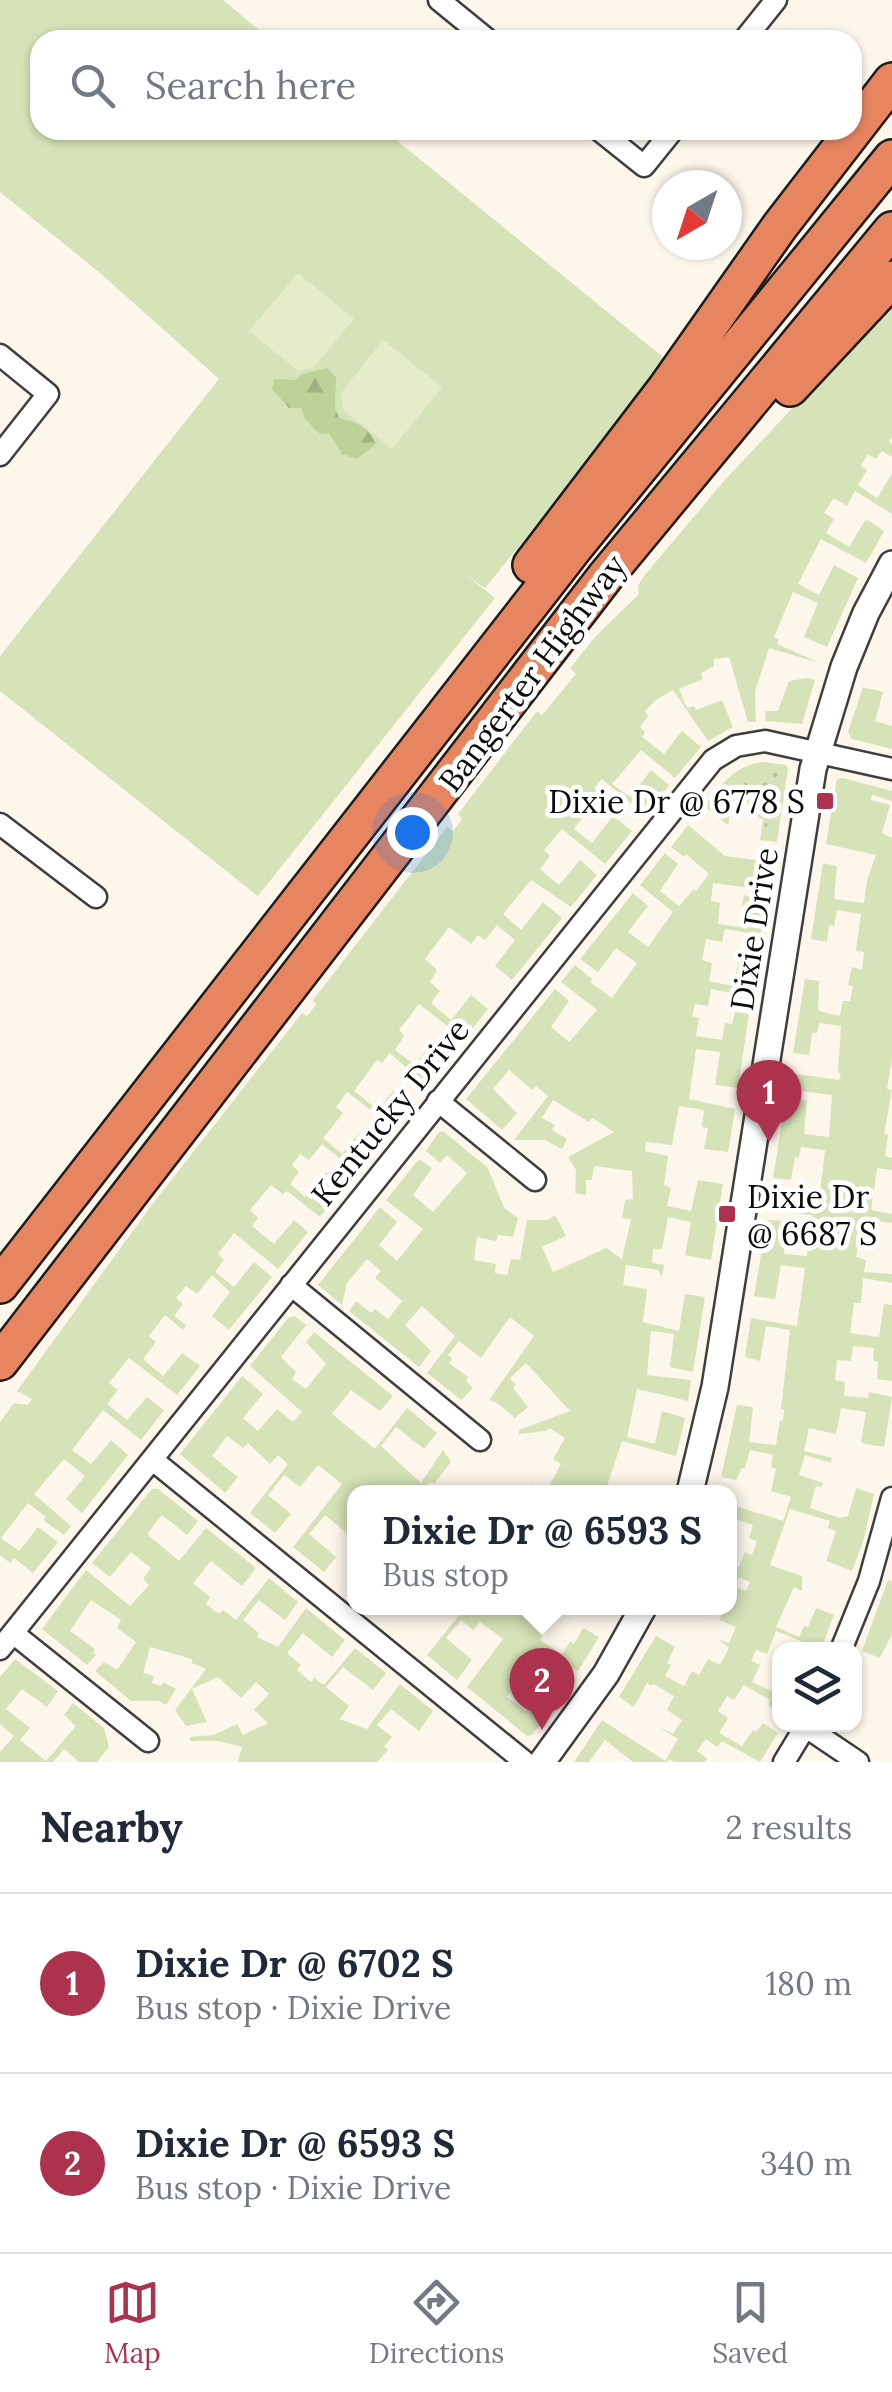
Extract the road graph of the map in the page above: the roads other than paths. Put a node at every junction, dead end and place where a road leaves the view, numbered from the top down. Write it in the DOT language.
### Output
graph roads {
  1 [pos="439,0"];
  2 [pos="776,0"];
  3 [pos="476,30"];
  4 [pos="752,30"];
  5 [pos="892,81"];
  6 [pos="862,120"];
  7 [pos="612,140"];
  8 [pos="664,140"];
  9 [pos="846,140"];
  10 [pos="892,158"];
  11 [pos="892,230"];
  12 [pos="892,279"];
  13 [pos="0,355"];
  14 [pos="0,456"];
  15 [pos="642,530"];
  16 [pos="892,564"];
  17 [pos="442,717"];
  18 [pos="817,750"];
  19 [pos="892,769"];
  20 [pos="0,824"];
  21 [pos="96,897"];
  22 [pos="438,1101"];
  23 [pos="535,1180"];
  24 [pos="0,1284"];
  25 [pos="291,1285"];
  26 [pos="0,1362"];
  27 [pos="480,1440"];
  28 [pos="154,1460"];
  29 [pos="692,1485"];
  30 [pos="892,1498"];
  31 [pos="888,1533"];
  32 [pos="639,1615"];
  33 [pos="7,1641"];
  34 [pos="844,1642"];
  35 [pos="802,1732"];
  36 [pos="815,1732"];
  37 [pos="148,1741"];
  38 [pos="526,1762"];
  39 [pos="542,1762"];
  40 [pos="784,1762"];
  41 [pos="858,1762"];
  1 -- 3 [label="street"];
  2 -- 4 [label="street"];
  5 -- 6 [label="highway"];
  7 -- 8 [label="street"];
  9 -- 17 [label="highway"];
  10 -- 17 [label="highway, Bangerter Highway"];
  11 -- 15 [label="highway, Bangerter Highway"];
  12 -- 15 [label="highway"];
  13 -- 14 [label="street"];
  15 -- 26 [label="highway, Bangerter Highway"];
  16 -- 18 [label="street, Dixie Drive"];
  17 -- 24 [label="highway, Bangerter Highway"];
  18 -- 19 [label="street, Kentucky Drive"];
  18 -- 22 [label="street, Kentucky Drive"];
  18 -- 29 [label="street, Dixie Drive"];
  20 -- 21 [label="street"];
  22 -- 23 [label="street"];
  22 -- 25 [label="street, Kentucky Drive"];
  25 -- 27 [label="street"];
  25 -- 28 [label="street, Kentucky Drive"];
  28 -- 33 [label="street, Kentucky Drive"];
  28 -- 38 [label="street"];
  30 -- 31 [label="street"];
  31 -- 34 [label="street"];
  32 -- 39 [label="street"];
  33 -- 37 [label="street"];
  35 -- 40 [label="street"];
  36 -- 41 [label="street"];
}
